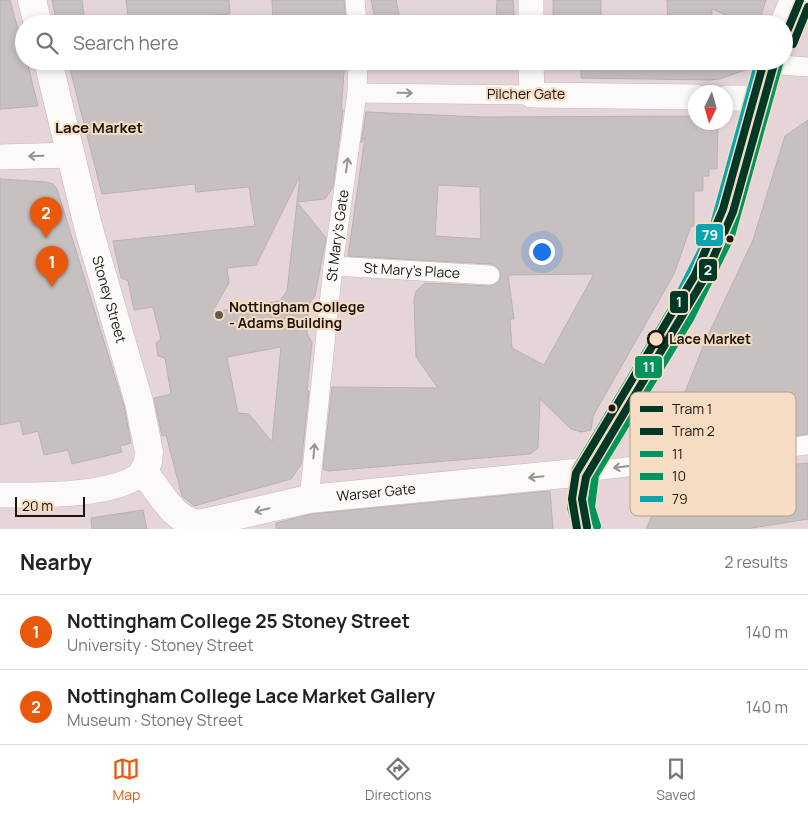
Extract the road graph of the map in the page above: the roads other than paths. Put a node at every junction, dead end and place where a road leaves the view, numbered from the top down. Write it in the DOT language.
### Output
graph roads {
  1 [pos="32,0"];
  2 [pos="354,0"];
  3 [pos="531,0"];
  4 [pos="794,0"];
  5 [pos="36,15"];
  6 [pos="356,15"];
  7 [pos="531,15"];
  8 [pos="788,15"];
  9 [pos="793,65"];
  10 [pos="808,67"];
  11 [pos="50,70"];
  12 [pos="357,70"];
  13 [pos="531,70"];
  14 [pos="767,70"];
  15 [pos="356,93"];
  16 [pos="532,95"];
  17 [pos="688,97"];
  18 [pos="733,98"];
  19 [pos="759,98"];
  20 [pos="71,155"];
  21 [pos="0,157"];
  22 [pos="333,266"];
  23 [pos="490,275"];
  24 [pos="634,392"];
  25 [pos="630,398"];
  26 [pos="630,467"];
  27 [pos="143,472"];
  28 [pos="585,472"];
  29 [pos="0,495"];
  30 [pos="309,499"];
  31 [pos="175,520"];
  32 [pos="587,529"];
  1 -- 5 [label="street"];
  2 -- 6 [label="street"];
  3 -- 7 [label="street"];
  4 -- 8 [label="street"];
  9 -- 10 [label="street"];
  11 -- 20 [label="street, Stoney Street"];
  12 -- 15 [label="street, St Mary's Gate"];
  13 -- 16 [label="street"];
  14 -- 19 [label="street"];
  15 -- 16 [label="street, Pilcher Gate, one-way"];
  22 -- 15 [label="street, St Mary's Gate, one-way"];
  16 -- 17 [label="street, Pilcher Gate"];
  18 -- 19 [label="street"];
  19 -- 24 [label="street"];
  20 -- 21 [label="street, one-way"];
  20 -- 27 [label="street, Stoney Street"];
  22 -- 23 [label="street, St Mary's Place"];
  30 -- 22 [label="street, St Mary's Gate, one-way"];
  25 -- 28 [label="street"];
  26 -- 28 [label="street, one-way"];
  27 -- 29 [label="street"];
  27 -- 31 [label="street"];
  28 -- 30 [label="street, Warser Gate, one-way"];
  28 -- 32 [label="street"];
  30 -- 31 [label="street, Warser Gate, one-way"];
}
